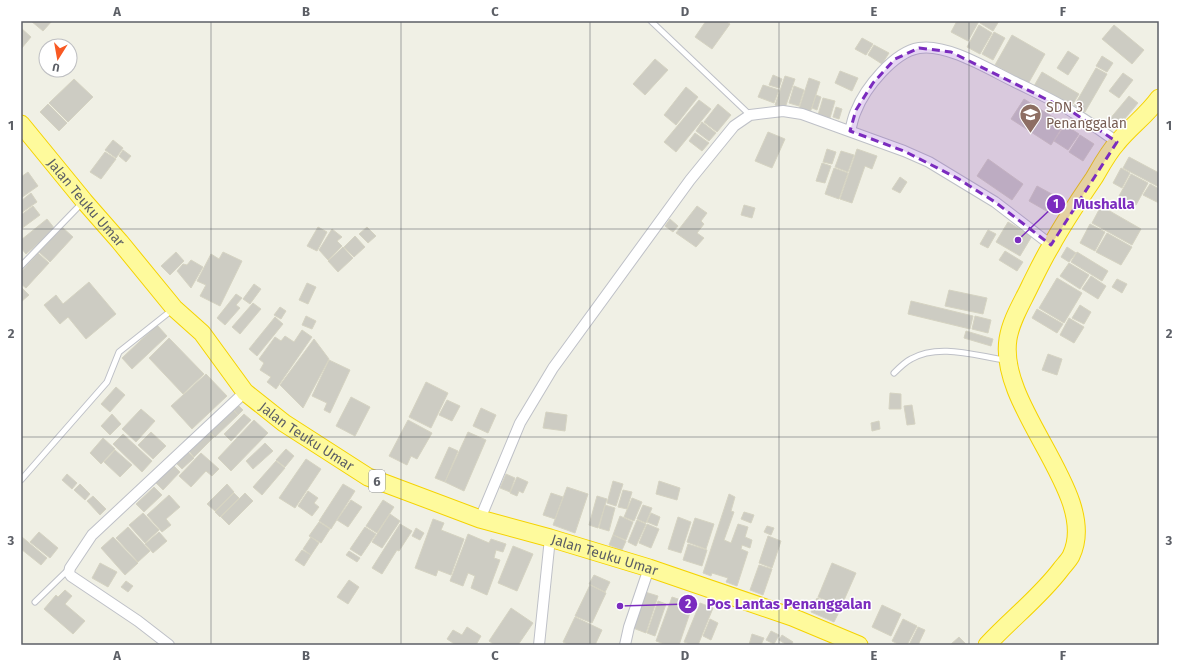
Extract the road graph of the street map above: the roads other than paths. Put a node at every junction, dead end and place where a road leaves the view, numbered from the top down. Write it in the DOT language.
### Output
graph roads {
  1 [pos="652,21"];
  2 [pos="1159,98"];
  3 [pos="750,116"];
  4 [pos="21,124"];
  5 [pos="850,131"];
  6 [pos="1117,142"];
  7 [pos="84,201"];
  8 [pos="1051,245"];
  9 [pos="21,266"];
  10 [pos="174,308"];
  11 [pos="1008,361"];
  12 [pos="894,372"];
  13 [pos="245,392"];
  14 [pos="21,480"];
  15 [pos="480,519"];
  16 [pos="550,538"];
  17 [pos="70,568"];
  18 [pos="649,568"];
  19 [pos="35,602"];
  20 [pos="169,645"];
  21 [pos="539,645"];
  22 [pos="625,645"];
  23 [pos="859,645"];
  24 [pos="988,645"];
  1 -- 3 [label="lane"];
  2 -- 6 [label="highway"];
  3 -- 5 [label="street"];
  3 -- 15 [label="street"];
  4 -- 7 [label="highway, Jalan Teuku Umar / 6"];
  5 -- 6 [label="street"];
  5 -- 8 [label="street"];
  6 -- 8 [label="highway"];
  7 -- 9 [label="lane"];
  7 -- 10 [label="highway, Jalan Teuku Umar / 6"];
  8 -- 11 [label="highway"];
  10 -- 13 [label="highway, Jalan Teuku Umar / 6"];
  10 -- 14 [label="lane"];
  11 -- 12 [label="lane"];
  11 -- 24 [label="highway"];
  13 -- 15 [label="highway, Jalan Teuku Umar / 6"];
  13 -- 17 [label="street"];
  15 -- 16 [label="highway, Jalan Teuku Umar / 6"];
  16 -- 18 [label="highway, Jalan Teuku Umar / 6"];
  16 -- 21 [label="street"];
  17 -- 19 [label="lane"];
  17 -- 20 [label="street"];
  18 -- 22 [label="street"];
  18 -- 23 [label="highway, Jalan Teuku Umar / 6"];
}
